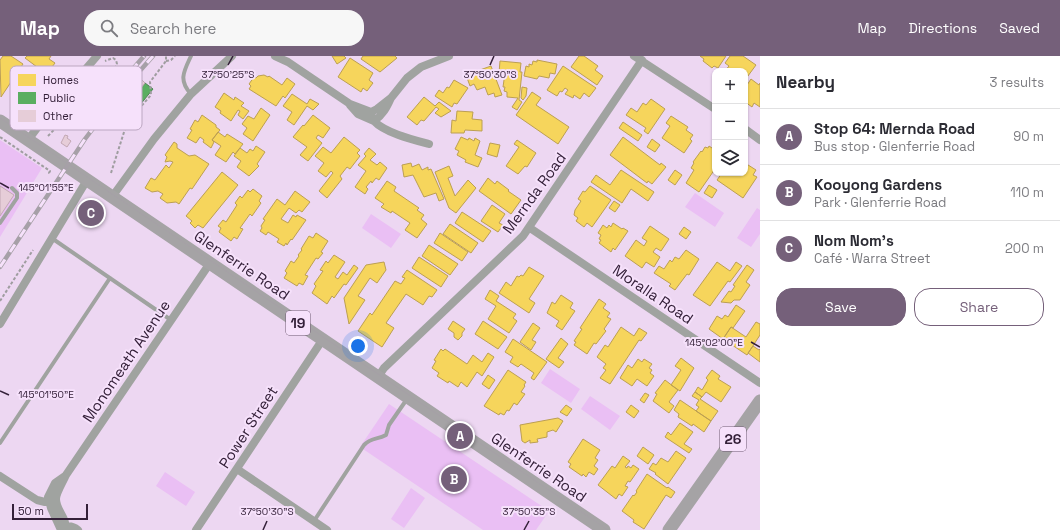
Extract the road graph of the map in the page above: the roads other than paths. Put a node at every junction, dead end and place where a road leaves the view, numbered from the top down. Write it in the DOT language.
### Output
graph roads {
  1 [pos="97,56"];
  2 [pos="191,56"];
  3 [pos="274,56"];
  4 [pos="449,56"];
  5 [pos="233,57"];
  6 [pos="638,58"];
  7 [pos="285,59"];
  8 [pos="88,66"];
  9 [pos="191,94"];
  10 [pos="391,98"];
  11 [pos="350,104"];
  12 [pos="712,107"];
  13 [pos="371,112"];
  14 [pos="0,121"];
  15 [pos="374,121"];
  16 [pos="10,128"];
  17 [pos="13,130"];
  18 [pos="36,130"];
  19 [pos="748,132"];
  20 [pos="28,140"];
  21 [pos="760,140"];
  22 [pos="429,144"];
  23 [pos="87,180"];
  24 [pos="12,188"];
  25 [pos="112,197"];
  26 [pos="0,223"];
  27 [pos="530,228"];
  28 [pos="52,239"];
  29 [pos="210,263"];
  30 [pos="110,278"];
  31 [pos="171,320"];
  32 [pos="0,324"];
  33 [pos="322,339"];
  34 [pos="378,377"];
  35 [pos="760,383"];
  36 [pos="408,397"];
  37 [pos="760,400"];
  38 [pos="0,443"];
  39 [pos="237,469"];
  40 [pos="0,476"];
  41 [pos="52,501"];
  42 [pos="314,521"];
  43 [pos="62,529"];
  44 [pos="78,530"];
  45 [pos="196,530"];
  46 [pos="327,530"];
  47 [pos="604,530"];
  48 [pos="669,530"];
  1 -- 8 [label="street"];
  2 -- 9 [label="lane"];
  3 -- 7 [label="street"];
  4 -- 10 [label="street"];
  5 -- 9 [label="street"];
  6 -- 12 [label="street"];
  6 -- 27 [label="street, Mernda Road"];
  7 -- 11 [label="street"];
  9 -- 25 [label="street"];
  10 -- 13 [label="street"];
  10 -- 15 [label="street"];
  11 -- 13 [label="street"];
  11 -- 15 [label="street"];
  13 -- 15 [label="street"];
  14 -- 16 [label="main road, Glenferrie Road / 19"];
  15 -- 22 [label="street"];
  17 -- 20 [label="main road, Glenferrie Road / 19"];
  18 -- 20 [label="street"];
  19 -- 21 [label="street"];
  20 -- 23 [label="main road, Glenferrie Road / 19"];
  23 -- 25 [label="main road, Glenferrie Road / 19"];
  23 -- 28 [label="street"];
  24 -- 26 [label="lane"];
  25 -- 29 [label="main road, Glenferrie Road / 19"];
  27 -- 34 [label="street, Mernda Road"];
  27 -- 35 [label="street, Moralla Road"];
  28 -- 30 [label="lane"];
  28 -- 32 [label="street"];
  29 -- 31 [label="street, Monomeath Avenue"];
  29 -- 33 [label="main road, Glenferrie Road / 19"];
  30 -- 31 [label="lane"];
  30 -- 38 [label="lane"];
  31 -- 41 [label="street, Monomeath Avenue"];
  33 -- 34 [label="main road, Glenferrie Road / 19"];
  33 -- 39 [label="street, Power Street"];
  34 -- 36 [label="main road, Glenferrie Road / 19"];
  36 -- 42 [label="lane"];
  36 -- 47 [label="main road, Glenferrie Road / 19"];
  37 -- 48 [label="main road, 26"];
  39 -- 42 [label="street"];
  39 -- 45 [label="street, Power Street"];
  40 -- 41 [label="street"];
  41 -- 43 [label="street"];
  42 -- 46 [label="street"];
  43 -- 44 [label="street"];
}
